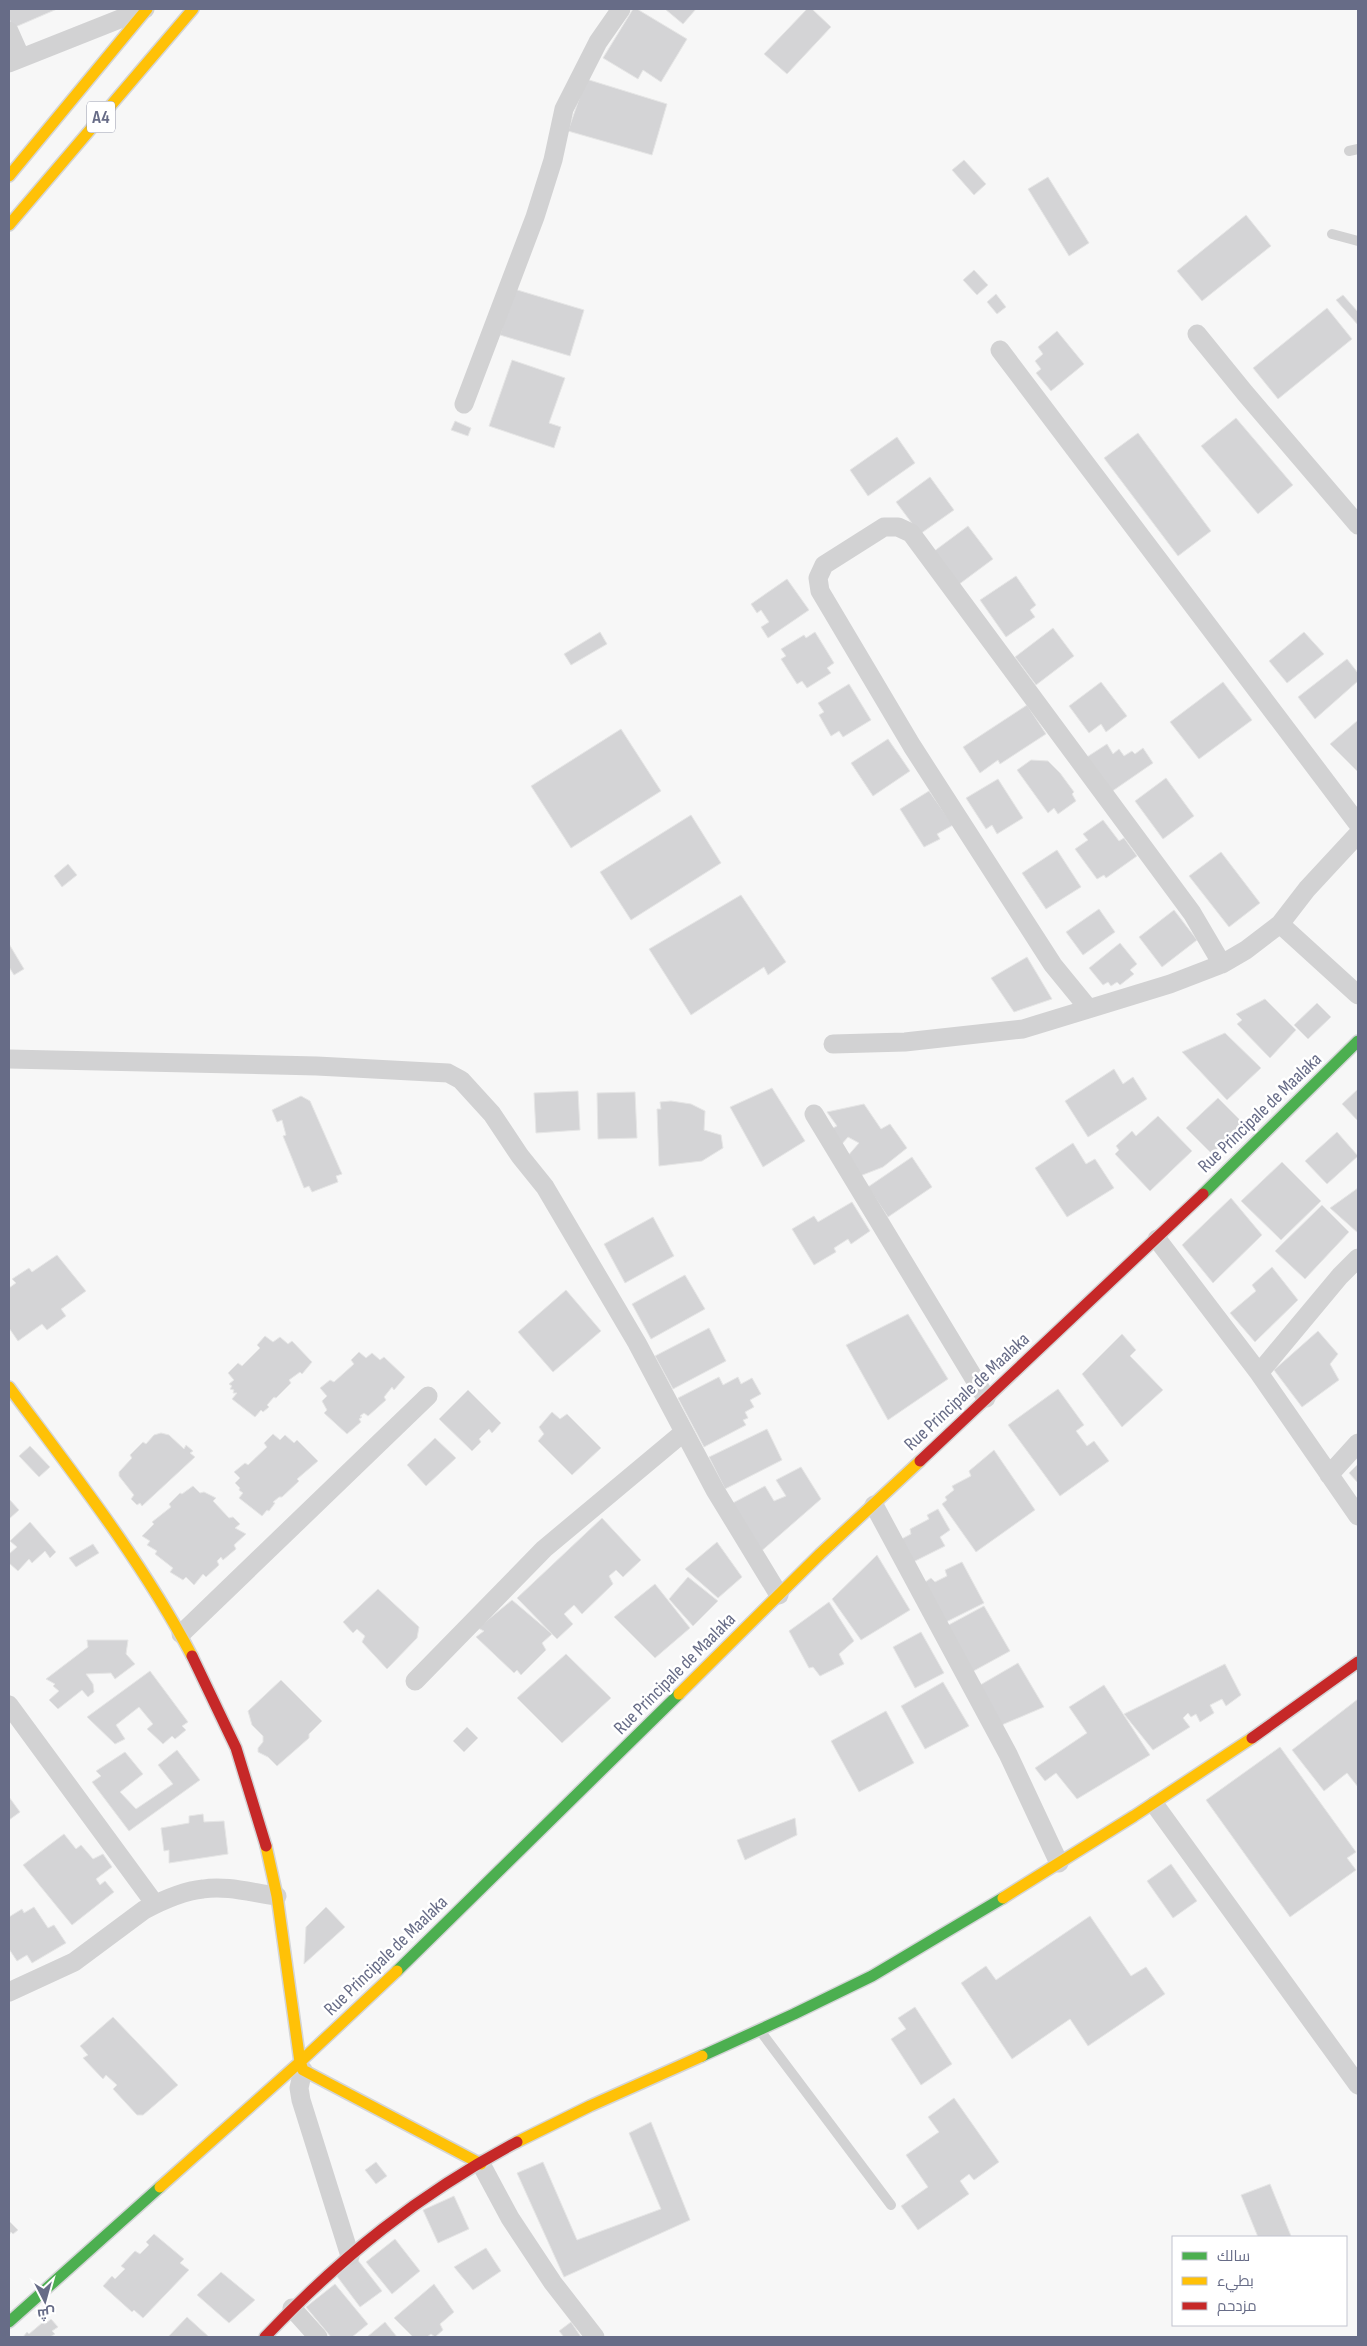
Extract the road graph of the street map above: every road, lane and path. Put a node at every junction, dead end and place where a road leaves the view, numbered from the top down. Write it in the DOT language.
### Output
graph roads {
  1 [pos="146,9"];
  2 [pos="192,9"];
  3 [pos="621,9"];
  4 [pos="9,31"];
  5 [pos="15,60"];
  6 [pos="9,176"];
  7 [pos="9,225"];
  8 [pos="1332,234"];
  9 [pos="1358,241"];
  10 [pos="1198,334"];
  11 [pos="1000,350"];
  12 [pos="464,404"];
  13 [pos="1358,525"];
  14 [pos="1358,824"];
  15 [pos="1358,834"];
  16 [pos="1280,924"];
  17 [pos="1222,964"];
  18 [pos="1358,995"];
  19 [pos="1089,1009"];
  20 [pos="1358,1041"];
  21 [pos="833,1044"];
  22 [pos="9,1059"];
  23 [pos="814,1114"];
  24 [pos="1156,1239"];
  25 [pos="1358,1258"];
  26 [pos="1259,1373"];
  27 [pos="9,1387"];
  28 [pos="428,1396"];
  29 [pos="986,1398"];
  30 [pos="684,1432"];
  31 [pos="1358,1443"];
  32 [pos="1330,1474"];
  33 [pos="874,1505"];
  34 [pos="1358,1516"];
  35 [pos="779,1595"];
  36 [pos="182,1634"];
  37 [pos="1358,1662"];
  38 [pos="415,1681"];
  39 [pos="9,1705"];
  40 [pos="1155,1805"];
  41 [pos="1058,1863"];
  42 [pos="277,1896"];
  43 [pos="155,1904"];
  44 [pos="9,1992"];
  45 [pos="759,2029"];
  46 [pos="301,2066"];
  47 [pos="1358,2085"];
  48 [pos="481,2164"];
  49 [pos="891,2206"];
  50 [pos="350,2256"];
  51 [pos="292,2308"];
  52 [pos="9,2322"];
  53 [pos="266,2337"];
  54 [pos="318,2337"];
  55 [pos="595,2337"];
  1 -- 5 [label="street"];
  1 -- 6 [label="main road, A4"];
  2 -- 7 [label="main road, A4"];
  3 -- 12 [label="street"];
  4 -- 5 [label="street"];
  8 -- 9 [label="lane"];
  10 -- 13 [label="street"];
  11 -- 14 [label="street"];
  15 -- 16 [label="street"];
  16 -- 17 [label="street"];
  16 -- 18 [label="street"];
  17 -- 19 [label="street"];
  17 -- 19 [label="street"];
  19 -- 21 [label="street"];
  20 -- 24 [label="main road, Rue Principale de Maalaka"];
  22 -- 30 [label="street"];
  23 -- 29 [label="street"];
  24 -- 26 [label="street"];
  24 -- 29 [label="main road, Rue Principale de Maalaka"];
  25 -- 26 [label="street"];
  26 -- 32 [label="street"];
  27 -- 36 [label="main road"];
  28 -- 36 [label="street"];
  29 -- 33 [label="main road, Rue Principale de Maalaka"];
  30 -- 35 [label="street"];
  30 -- 38 [label="street"];
  31 -- 32 [label="street"];
  32 -- 34 [label="street"];
  33 -- 35 [label="main road, Rue Principale de Maalaka"];
  33 -- 41 [label="street"];
  35 -- 46 [label="main road, Rue Principale de Maalaka"];
  36 -- 42 [label="main road"];
  37 -- 40 [label="main road"];
  39 -- 43 [label="street"];
  40 -- 41 [label="main road"];
  40 -- 47 [label="street"];
  41 -- 45 [label="main road"];
  42 -- 43 [label="street"];
  42 -- 46 [label="main road"];
  43 -- 44 [label="street"];
  45 -- 48 [label="main road"];
  45 -- 49 [label="lane"];
  46 -- 48 [label="main road"];
  46 -- 50 [label="street"];
  46 -- 52 [label="main road, Rue Principale de Maalaka"];
  48 -- 50 [label="main road"];
  48 -- 55 [label="street"];
  50 -- 51 [label="main road"];
  51 -- 53 [label="main road"];
  51 -- 54 [label="street"];
}
